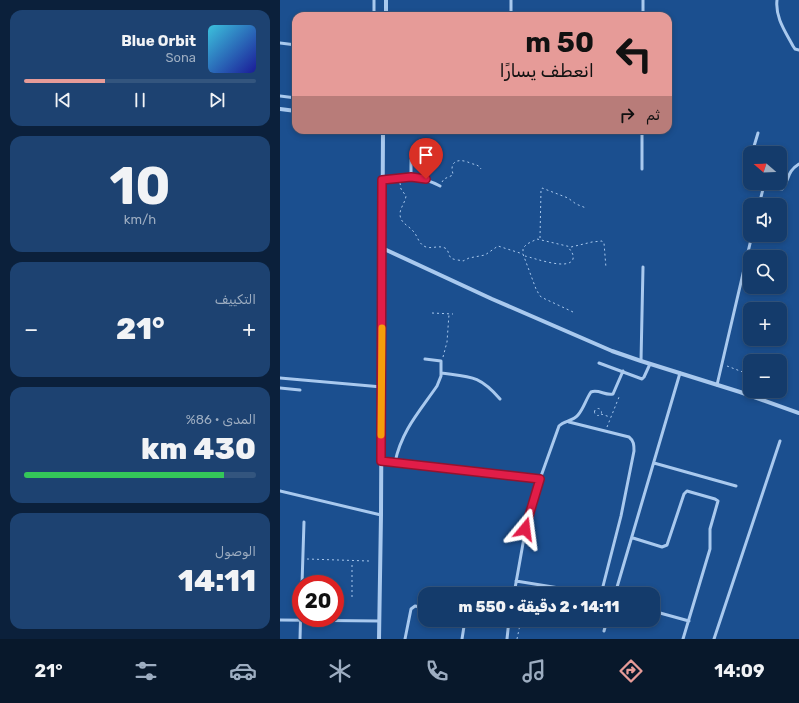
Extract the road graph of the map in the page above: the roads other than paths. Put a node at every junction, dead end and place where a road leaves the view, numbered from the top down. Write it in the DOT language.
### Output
graph roads {
  1 [pos="374,0"];
  2 [pos="386,0"];
  3 [pos="511,0"];
  4 [pos="643,0"];
  5 [pos="777,0"];
  6 [pos="374,12"];
  7 [pos="386,12"];
  8 [pos="511,12"];
  9 [pos="643,12"];
  10 [pos="280,43"];
  11 [pos="292,44"];
  12 [pos="799,50"];
  13 [pos="280,96"];
  14 [pos="292,98"];
  15 [pos="280,109"];
  16 [pos="292,110"];
  17 [pos="758,133"];
  18 [pos="383,134"];
  19 [pos="642,134"];
  20 [pos="420,141"];
  21 [pos="754,146"];
  22 [pos="799,164"];
  23 [pos="642,169"];
  24 [pos="411,177"];
  25 [pos="787,178"];
  26 [pos="382,180"];
  27 [pos="440,186"];
  28 [pos="750,242"];
  29 [pos="382,248"];
  30 [pos="643,267"];
  31 [pos="425,359"];
  32 [pos="641,361"];
  33 [pos="599,363"];
  34 [pos="650,364"];
  35 [pos="623,372"];
  36 [pos="441,373"];
  37 [pos="680,374"];
  38 [pos="280,378"];
  39 [pos="718,385"];
  40 [pos="382,387"];
  41 [pos="280,388"];
  42 [pos="300,390"];
  43 [pos="500,399"];
  44 [pos="799,413"];
  45 [pos="567,421"];
  46 [pos="780,441"];
  47 [pos="381,461"];
  48 [pos="395,462"];
  49 [pos="654,463"];
  50 [pos="540,479"];
  51 [pos="736,486"];
  52 [pos="280,491"];
  53 [pos="381,515"];
  54 [pos="304,522"];
  55 [pos="633,538"];
  56 [pos="302,575"];
  57 [pos="516,581"];
  58 [pos="515,587"];
  59 [pos="553,587"];
  60 [pos="603,587"];
  61 [pos="617,587"];
  62 [pos="418,607"];
  63 [pos="660,613"];
  64 [pos="280,620"];
  65 [pos="292,620"];
  66 [pos="689,620"];
  67 [pos="344,621"];
  68 [pos="380,621"];
  69 [pos="300,627"];
  70 [pos="464,627"];
  71 [pos="508,627"];
  72 [pos="605,627"];
  73 [pos="604,631"];
  74 [pos="300,639"];
  75 [pos="379,639"];
  76 [pos="405,639"];
  77 [pos="462,639"];
  78 [pos="507,639"];
  79 [pos="683,639"];
  80 [pos="714,639"];
  1 -- 6 [label="lane"];
  2 -- 7 [label="street"];
  3 -- 8 [label="lane"];
  4 -- 9 [label="lane"];
  5 -- 12 [label="lane"];
  10 -- 11 [label="lane"];
  13 -- 14 [label="lane"];
  15 -- 16 [label="street"];
  17 -- 21 [label="lane"];
  18 -- 26 [label="street"];
  19 -- 23 [label="lane"];
  20 -- 24 [label="lane"];
  22 -- 25 [label="lane"];
  24 -- 26 [label="lane"];
  24 -- 27 [label="lane"];
  26 -- 29 [label="street"];
  28 -- 39 [label="lane"];
  29 -- 32 [label="street"];
  29 -- 40 [label="street"];
  30 -- 32 [label="lane"];
  31 -- 36 [label="lane"];
  32 -- 34 [label="street"];
  33 -- 35 [label="lane"];
  34 -- 35 [label="lane"];
  34 -- 37 [label="street"];
  35 -- 45 [label="lane"];
  36 -- 43 [label="lane"];
  36 -- 48 [label="lane"];
  37 -- 39 [label="street"];
  37 -- 49 [label="lane"];
  38 -- 40 [label="lane"];
  39 -- 44 [label="street"];
  40 -- 47 [label="street"];
  41 -- 42 [label="lane"];
  45 -- 50 [label="lane"];
  45 -- 60 [label="lane"];
  46 -- 80 [label="lane"];
  47 -- 48 [label="lane"];
  47 -- 53 [label="street"];
  48 -- 50 [label="lane"];
  49 -- 51 [label="lane"];
  49 -- 55 [label="lane"];
  50 -- 57 [label="lane"];
  52 -- 53 [label="lane"];
  53 -- 68 [label="street"];
  54 -- 56 [label="lane"];
  55 -- 61 [label="lane"];
  55 -- 66 [label="lane"];
  57 -- 58 [label="lane"];
  57 -- 59 [label="lane"];
  62 -- 76 [label="lane"];
  63 -- 66 [label="lane"];
  64 -- 65 [label="lane"];
  66 -- 79 [label="lane"];
  67 -- 68 [label="lane"];
  68 -- 75 [label="street"];
  69 -- 74 [label="lane"];
  70 -- 77 [label="lane"];
  71 -- 78 [label="lane"];
  72 -- 73 [label="lane"];
}
